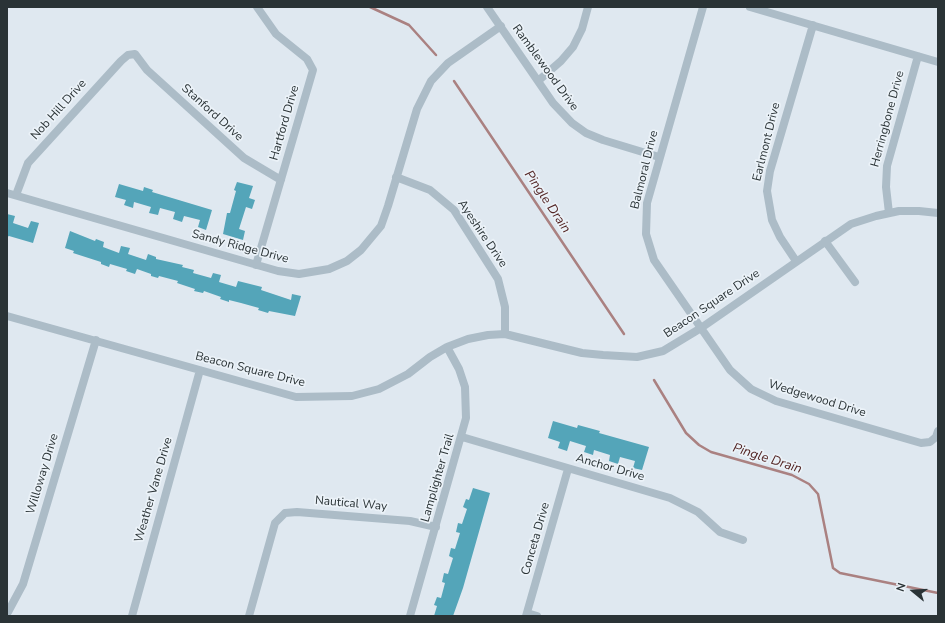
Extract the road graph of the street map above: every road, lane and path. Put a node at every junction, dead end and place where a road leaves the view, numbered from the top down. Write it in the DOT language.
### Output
graph roads {
  1 [pos="257,7"];
  2 [pos="487,7"];
  3 [pos="588,7"];
  4 [pos="703,7"];
  5 [pos="750,7"];
  6 [pos="812,25"];
  7 [pos="501,26"];
  8 [pos="135,54"];
  9 [pos="918,56"];
  10 [pos="938,62"];
  11 [pos="538,81"];
  12 [pos="660,157"];
  13 [pos="396,177"];
  14 [pos="281,180"];
  15 [pos="7,193"];
  16 [pos="16,195"];
  17 [pos="889,213"];
  18 [pos="938,213"];
  19 [pos="825,241"];
  20 [pos="796,261"];
  21 [pos="256,265"];
  22 [pos="855,282"];
  23 [pos="7,316"];
  24 [pos="701,328"];
  25 [pos="504,334"];
  26 [pos="96,340"];
  27 [pos="447,347"];
  28 [pos="200,370"];
  29 [pos="938,430"];
  30 [pos="462,436"];
  31 [pos="568,469"];
  32 [pos="436,526"];
  33 [pos="744,540"];
  34 [pos="10,613"];
  35 [pos="527,615"];
  36 [pos="132,616"];
  37 [pos="249,616"];
  38 [pos="410,616"];
  39 [pos="537,616"];
  1 -- 14 [label="street, Hartford Drive"];
  2 -- 7 [label="street, Ramblewood Drive"];
  3 -- 11 [label="street"];
  4 -- 12 [label="street, Balmoral Drive"];
  5 -- 6 [label="street"];
  6 -- 9 [label="street"];
  6 -- 20 [label="street, Earlmont Drive"];
  7 -- 11 [label="street, Ramblewood Drive"];
  7 -- 13 [label="street, Sandy Ridge Drive"];
  8 -- 14 [label="street, Stanford Drive"];
  8 -- 16 [label="street, Nob Hill Drive"];
  9 -- 10 [label="street"];
  9 -- 17 [label="street, Herringbone Drive"];
  11 -- 12 [label="street, Ramblewood Drive"];
  12 -- 24 [label="street, Balmoral Drive"];
  13 -- 21 [label="street, Sandy Ridge Drive"];
  13 -- 25 [label="street, Ayeshire Drive"];
  14 -- 21 [label="street, Hartford Drive"];
  15 -- 16 [label="street, Sandy Ridge Drive"];
  16 -- 21 [label="street, Sandy Ridge Drive"];
  17 -- 18 [label="street, Beacon Square Drive"];
  17 -- 19 [label="street, Beacon Square Drive"];
  19 -- 20 [label="street, Beacon Square Drive"];
  19 -- 22 [label="street"];
  20 -- 24 [label="street, Beacon Square Drive"];
  23 -- 26 [label="street, Beacon Square Drive"];
  24 -- 25 [label="street, Beacon Square Drive"];
  24 -- 29 [label="street, Wedgewood Drive"];
  25 -- 27 [label="street, Beacon Square Drive"];
  26 -- 28 [label="street, Beacon Square Drive"];
  26 -- 34 [label="street, Willoway Drive"];
  27 -- 28 [label="street, Beacon Square Drive"];
  27 -- 30 [label="street, Lamplighter Trail"];
  28 -- 36 [label="street, Weather Vane Drive"];
  30 -- 31 [label="street, Anchor Drive"];
  30 -- 32 [label="street, Lamplighter Trail"];
  31 -- 33 [label="street, Anchor Drive"];
  31 -- 35 [label="street, Conceta Drive"];
  32 -- 37 [label="street, Nautical Way"];
  32 -- 38 [label="street, Lamplighter Trail"];
  35 -- 39 [label="street"];
}
